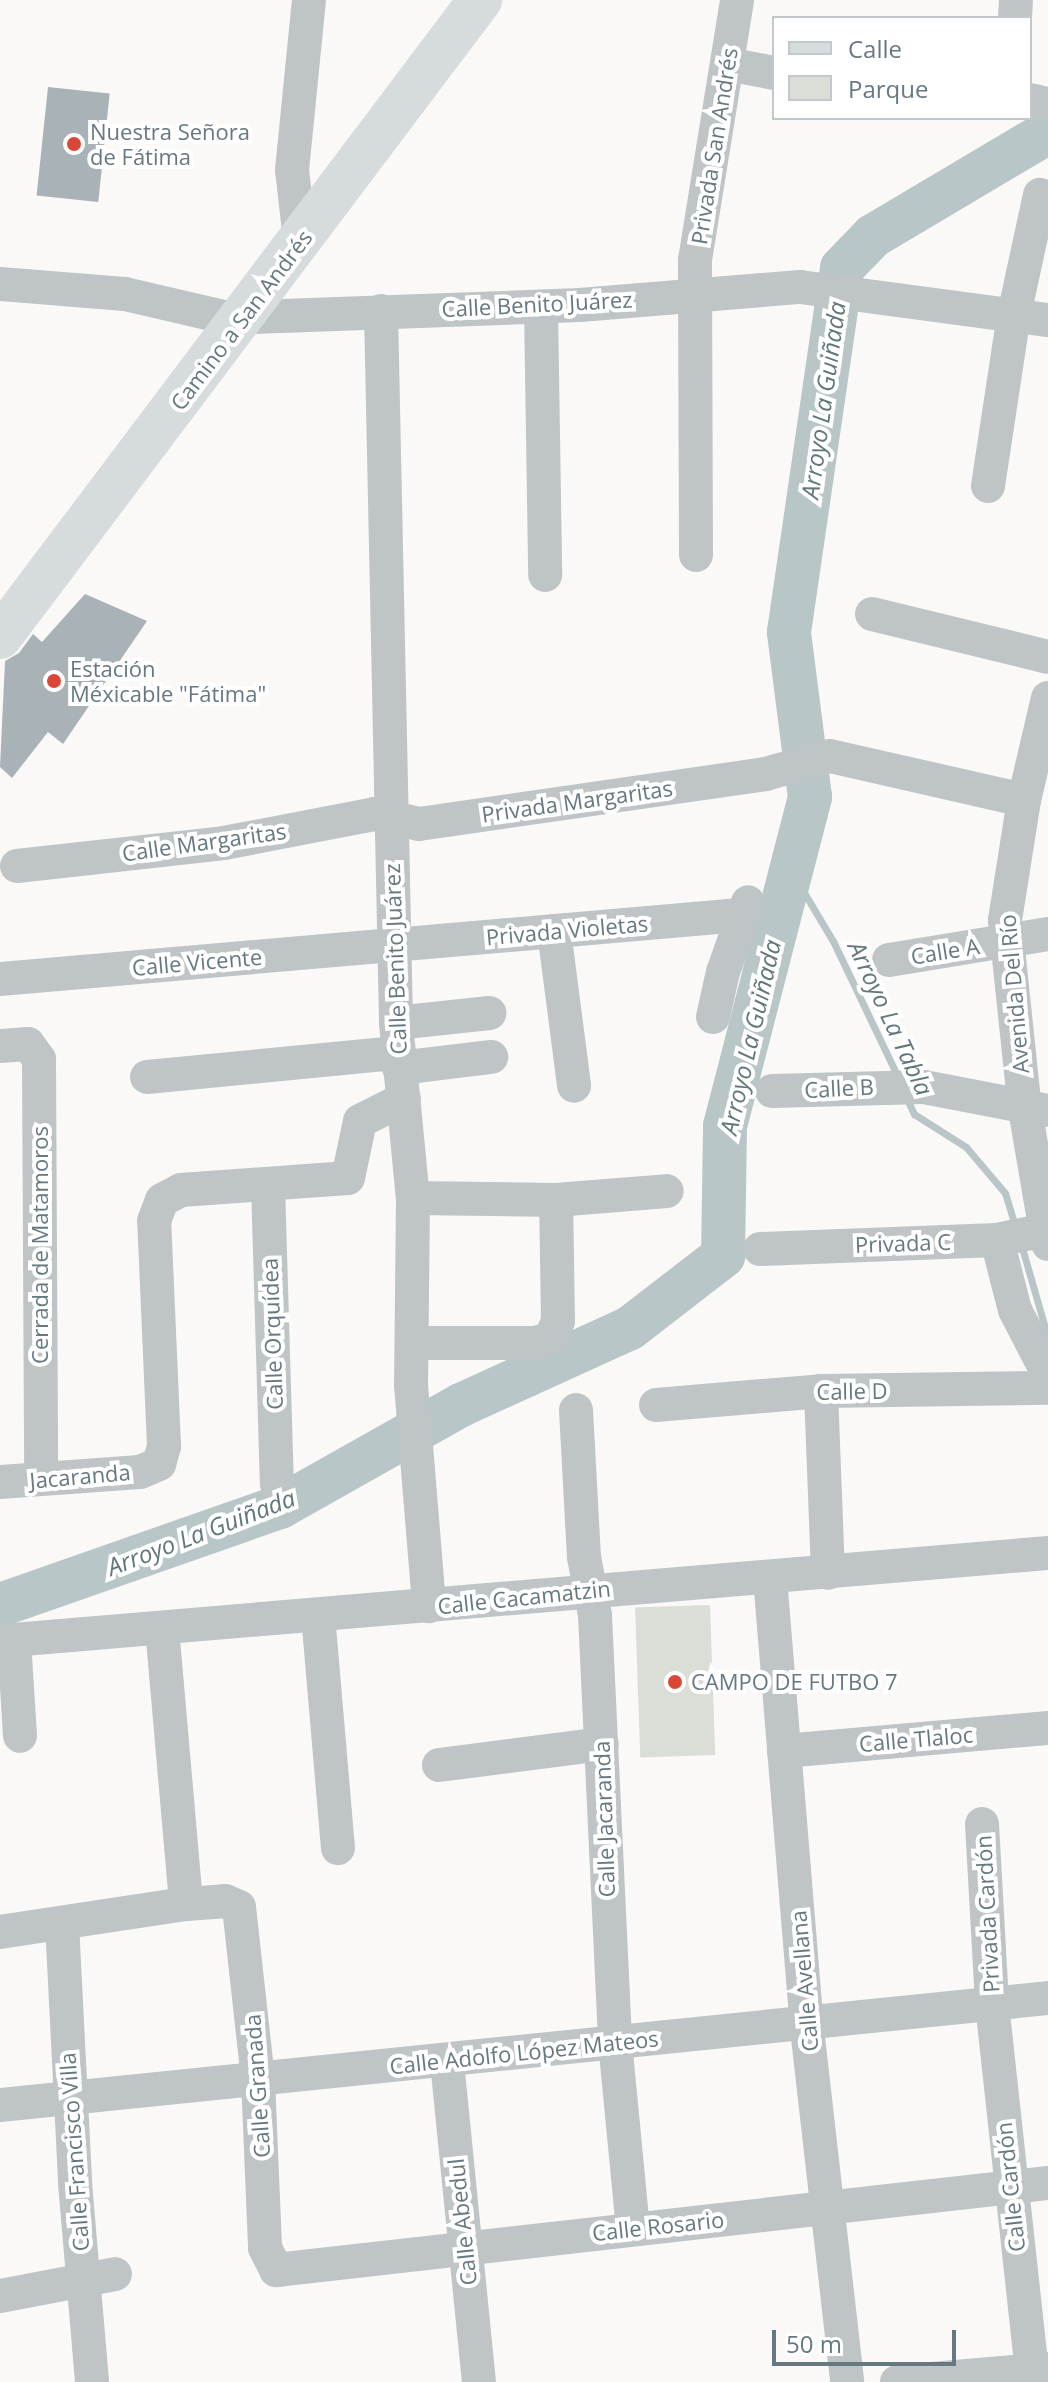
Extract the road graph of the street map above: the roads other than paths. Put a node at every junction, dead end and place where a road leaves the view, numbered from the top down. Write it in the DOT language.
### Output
graph roads {
  1 [pos="309,0"];
  2 [pos="480,0"];
  3 [pos="737,0"];
  4 [pos="727,64"];
  5 [pos="772,73"];
  6 [pos="1040,195"];
  7 [pos="300,240"];
  8 [pos="0,284"];
  9 [pos="694,293"];
  10 [pos="541,307"];
  11 [pos="381,311"];
  12 [pos="1014,315"];
  13 [pos="244,318"];
  14 [pos="1048,320"];
  15 [pos="988,486"];
  16 [pos="696,555"];
  17 [pos="545,575"];
  18 [pos="14,601"];
  19 [pos="872,614"];
  20 [pos="0,637"];
  21 [pos="1048,657"];
  22 [pos="1048,698"];
  23 [pos="1024,800"];
  24 [pos="389,818"];
  25 [pos="17,866"];
  26 [pos="554,931"];
  27 [pos="1048,934"];
  28 [pos="1006,942"];
  29 [pos="394,945"];
  30 [pos="889,960"];
  31 [pos="0,979"];
  32 [pos="489,1013"];
  33 [pos="713,1017"];
  34 [pos="0,1046"];
  35 [pos="491,1057"];
  36 [pos="399,1061"];
  37 [pos="147,1077"];
  38 [pos="574,1086"];
  39 [pos="772,1091"];
  40 [pos="1036,1110"];
  41 [pos="268,1185"];
  42 [pos="667,1191"];
  43 [pos="413,1198"];
  44 [pos="556,1200"];
  45 [pos="1024,1237"];
  46 [pos="760,1249"];
  47 [pos="412,1343"];
  48 [pos="1048,1374"];
  49 [pos="1048,1388"];
  50 [pos="821,1391"];
  51 [pos="656,1405"];
  52 [pos="576,1410"];
  53 [pos="41,1479"];
  54 [pos="0,1482"];
  55 [pos="277,1484"];
  56 [pos="1048,1553"];
  57 [pos="828,1573"];
  58 [pos="770,1578"];
  59 [pos="590,1589"];
  60 [pos="429,1606"];
  61 [pos="318,1615"];
  62 [pos="162,1628"];
  63 [pos="7,1641"];
  64 [pos="1048,1728"];
  65 [pos="20,1736"];
  66 [pos="602,1744"];
  67 [pos="784,1751"];
  68 [pos="439,1765"];
  69 [pos="982,1824"];
  70 [pos="338,1848"];
  71 [pos="186,1904"];
  72 [pos="62,1923"];
  73 [pos="0,1932"];
  74 [pos="1048,1998"];
  75 [pos="992,2004"];
  76 [pos="806,2020"];
  77 [pos="615,2042"];
  78 [pos="447,2062"];
  79 [pos="258,2079"];
  80 [pos="70,2099"];
  81 [pos="0,2105"];
  82 [pos="1048,2183"];
  83 [pos="1009,2187"];
  84 [pos="828,2207"];
  85 [pos="633,2229"];
  86 [pos="465,2248"];
  87 [pos="270,2266"];
  88 [pos="99,2278"];
  89 [pos="0,2296"];
  90 [pos="1040,2370"];
  91 [pos="908,2381"];
  92 [pos="92,2382"];
  93 [pos="479,2382"];
  94 [pos="847,2382"];
  1 -- 7 [label="street"];
  2 -- 7 [label="main road, Camino a San Andrés"];
  3 -- 4 [label="street, Privada San Andrés"];
  4 -- 5 [label="street"];
  4 -- 9 [label="street, Privada San Andrés"];
  6 -- 12 [label="street"];
  7 -- 13 [label="main road, Camino a San Andrés"];
  8 -- 13 [label="street, Calle Benito Juárez"];
  9 -- 10 [label="street, Calle Benito Juárez"];
  9 -- 12 [label="street, Calle Benito Juárez"];
  9 -- 16 [label="street, Privada San Andrés"];
  10 -- 11 [label="street, Calle Benito Juárez"];
  10 -- 17 [label="street"];
  11 -- 13 [label="street, Calle Benito Juárez"];
  11 -- 24 [label="street, Calle Benito Juárez"];
  12 -- 14 [label="street, Calle Benito Juárez"];
  12 -- 15 [label="street"];
  13 -- 18 [label="main road, Camino a San Andrés"];
  18 -- 20 [label="main road, Camino a San Andrés"];
  19 -- 21 [label="street"];
  22 -- 23 [label="street, Avenida Del Río"];
  23 -- 24 [label="street, Privada Margaritas"];
  23 -- 28 [label="street, Avenida Del Río"];
  24 -- 25 [label="street, Calle Margaritas"];
  24 -- 29 [label="street, Calle Benito Juárez"];
  26 -- 29 [label="street, Privada Violetas"];
  26 -- 33 [label="street, Privada Violetas"];
  26 -- 38 [label="street"];
  27 -- 28 [label="street, Calle A"];
  28 -- 30 [label="street, Calle A"];
  28 -- 40 [label="street, Avenida Del Río"];
  29 -- 31 [label="street, Calle Vicente"];
  29 -- 36 [label="street, Calle Benito Juárez"];
  32 -- 36 [label="street"];
  34 -- 53 [label="street, Cerrada de Matamoros"];
  35 -- 36 [label="street"];
  36 -- 37 [label="street"];
  36 -- 41 [label="street"];
  36 -- 43 [label="street, Calle Benito Juárez"];
  39 -- 40 [label="street, Calle B"];
  40 -- 45 [label="street, Avenida Del Río"];
  41 -- 53 [label="street, Jacaranda"];
  41 -- 55 [label="street, Calle Orquídea"];
  42 -- 44 [label="street"];
  43 -- 44 [label="street"];
  43 -- 47 [label="street, Calle Benito Juárez"];
  44 -- 47 [label="street"];
  45 -- 46 [label="street, Privada C"];
  45 -- 48 [label="street, Avenida Del Río"];
  47 -- 60 [label="street, Calle Benito Juárez"];
  49 -- 50 [label="street, Calle D"];
  50 -- 51 [label="street, Calle D"];
  50 -- 57 [label="street"];
  52 -- 59 [label="street, Calle Jacaranda"];
  53 -- 54 [label="street, Jacaranda"];
  56 -- 57 [label="street, Calle Cacamatzin"];
  57 -- 58 [label="street, Calle Cacamatzin"];
  58 -- 59 [label="street, Calle Cacamatzin"];
  58 -- 67 [label="street, Calle Avellana"];
  59 -- 60 [label="street, Calle Cacamatzin"];
  59 -- 66 [label="street, Calle Jacaranda"];
  60 -- 61 [label="street, Calle Cacamatzin"];
  61 -- 62 [label="street, Calle Cacamatzin"];
  61 -- 70 [label="street"];
  62 -- 63 [label="street, Calle Cacamatzin"];
  62 -- 71 [label="street"];
  63 -- 65 [label="street"];
  64 -- 67 [label="street, Calle Tlaloc"];
  66 -- 68 [label="street"];
  66 -- 77 [label="street, Calle Jacaranda"];
  67 -- 76 [label="street, Calle Avellana"];
  69 -- 75 [label="street, Privada Cardón"];
  71 -- 72 [label="street"];
  71 -- 79 [label="street, Calle Granada"];
  72 -- 73 [label="street"];
  72 -- 80 [label="street, Calle Francisco Villa"];
  74 -- 75 [label="street, Calle Adolfo López Mateos"];
  75 -- 76 [label="street, Calle Adolfo López Mateos"];
  75 -- 83 [label="street, Calle Cardón"];
  76 -- 77 [label="street, Calle Adolfo López Mateos"];
  76 -- 84 [label="street, Calle Avellana"];
  77 -- 78 [label="street, Calle Adolfo López Mateos"];
  77 -- 85 [label="street, Calle Jacaranda"];
  78 -- 79 [label="street, Calle Adolfo López Mateos"];
  78 -- 86 [label="street, Calle Abedul"];
  79 -- 80 [label="street, Calle Adolfo López Mateos"];
  79 -- 87 [label="street, Calle Granada"];
  80 -- 81 [label="street, Calle Adolfo López Mateos"];
  80 -- 88 [label="street, Calle Francisco Villa"];
  82 -- 83 [label="street, Calle Rosario"];
  83 -- 84 [label="street, Calle Rosario"];
  83 -- 90 [label="street, Calle Cardón"];
  84 -- 85 [label="street, Calle Rosario"];
  84 -- 94 [label="street, Calle Avellana"];
  85 -- 86 [label="street, Calle Rosario"];
  86 -- 87 [label="street, Calle Rosario"];
  86 -- 93 [label="street, Calle Abedul"];
  88 -- 89 [label="street"];
  88 -- 92 [label="street, Calle Francisco Villa"];
  90 -- 91 [label="street"];
}
